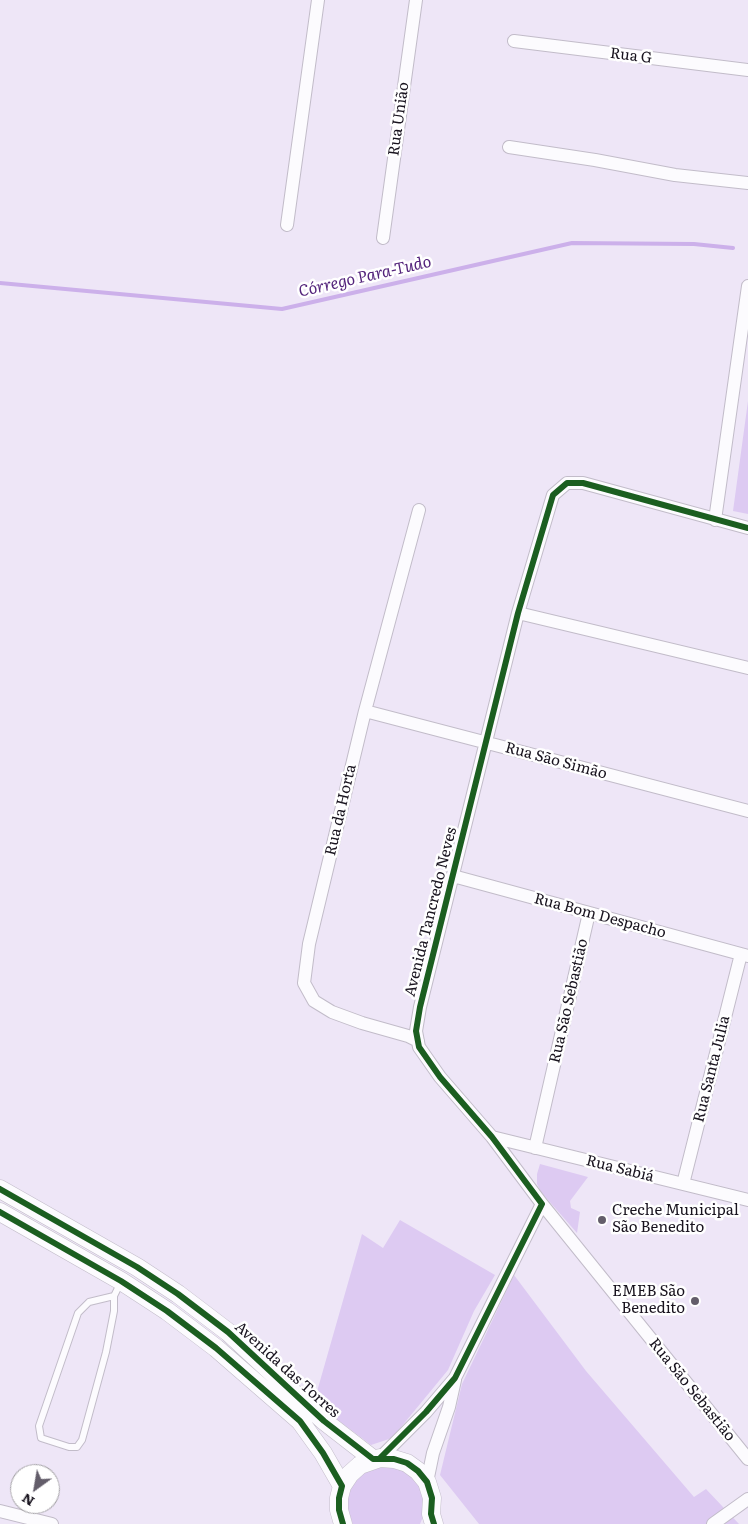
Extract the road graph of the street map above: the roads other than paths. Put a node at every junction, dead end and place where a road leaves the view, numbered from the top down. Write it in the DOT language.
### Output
graph roads {
  1 [pos="318,0"];
  2 [pos="416,0"];
  3 [pos="514,41"];
  4 [pos="748,70"];
  5 [pos="510,146"];
  6 [pos="748,183"];
  7 [pos="286,225"];
  8 [pos="383,238"];
  9 [pos="748,286"];
  10 [pos="419,510"];
  11 [pos="715,520"];
  12 [pos="748,528"];
  13 [pos="518,612"];
  14 [pos="748,668"];
  15 [pos="364,711"];
  16 [pos="486,743"];
  17 [pos="748,812"];
  18 [pos="453,876"];
  19 [pos="589,913"];
  20 [pos="744,955"];
  21 [pos="418,1041"];
  22 [pos="492,1137"];
  23 [pos="534,1148"];
  24 [pos="683,1184"];
  25 [pos="0,1189"];
  26 [pos="748,1200"];
  27 [pos="542,1204"];
  28 [pos="0,1212"];
  29 [pos="118,1288"];
  30 [pos="455,1378"];
  31 [pos="376,1459"];
  32 [pos="748,1459"];
  33 [pos="427,1482"];
  34 [pos="342,1486"];
  35 [pos="748,1499"];
  36 [pos="0,1511"];
  37 [pos="431,1521"];
  38 [pos="52,1524"];
  39 [pos="343,1524"];
  40 [pos="713,1524"];
  1 -- 7 [label="street"];
  2 -- 8 [label="street, Rua União"];
  3 -- 4 [label="street, Rua G"];
  5 -- 6 [label="street"];
  9 -- 11 [label="street"];
  10 -- 15 [label="street, Rua da Horta"];
  11 -- 12 [label="street, Avenida Tancredo Neves"];
  11 -- 13 [label="street, Avenida Tancredo Neves"];
  13 -- 14 [label="street"];
  13 -- 16 [label="street, Avenida Tancredo Neves"];
  15 -- 16 [label="street, Rua São Simão"];
  15 -- 21 [label="street, Rua da Horta"];
  16 -- 17 [label="street, Rua São Simão"];
  16 -- 18 [label="street, Avenida Tancredo Neves"];
  18 -- 19 [label="street, Rua Bom Despacho"];
  18 -- 21 [label="street, Avenida Tancredo Neves"];
  19 -- 20 [label="street, Rua Bom Despacho"];
  19 -- 23 [label="street, Rua São Sebastião"];
  20 -- 24 [label="street, Rua Santa Julia"];
  21 -- 22 [label="street, Avenida Tancredo Neves"];
  22 -- 23 [label="street, Rua Sabiá"];
  22 -- 27 [label="street, Avenida Tancredo Neves"];
  23 -- 24 [label="street, Rua Sabiá"];
  24 -- 26 [label="street, Rua Sabiá"];
  25 -- 31 [label="main road, Avenida das Torres"];
  27 -- 30 [label="street"];
  27 -- 32 [label="street, Rua São Sebastião"];
  28 -- 29 [label="main road, Avenida das Torres"];
  29 -- 29 [label="lane"];
  29 -- 34 [label="main road, Avenida das Torres"];
  30 -- 31 [label="street"];
  30 -- 33 [label="street"];
  31 -- 33 [label="main road, Avenida das Torres"];
  31 -- 34 [label="main road"];
  33 -- 37 [label="main road"];
  34 -- 39 [label="main road"];
  35 -- 40 [label="street"];
  36 -- 38 [label="street"];
}
